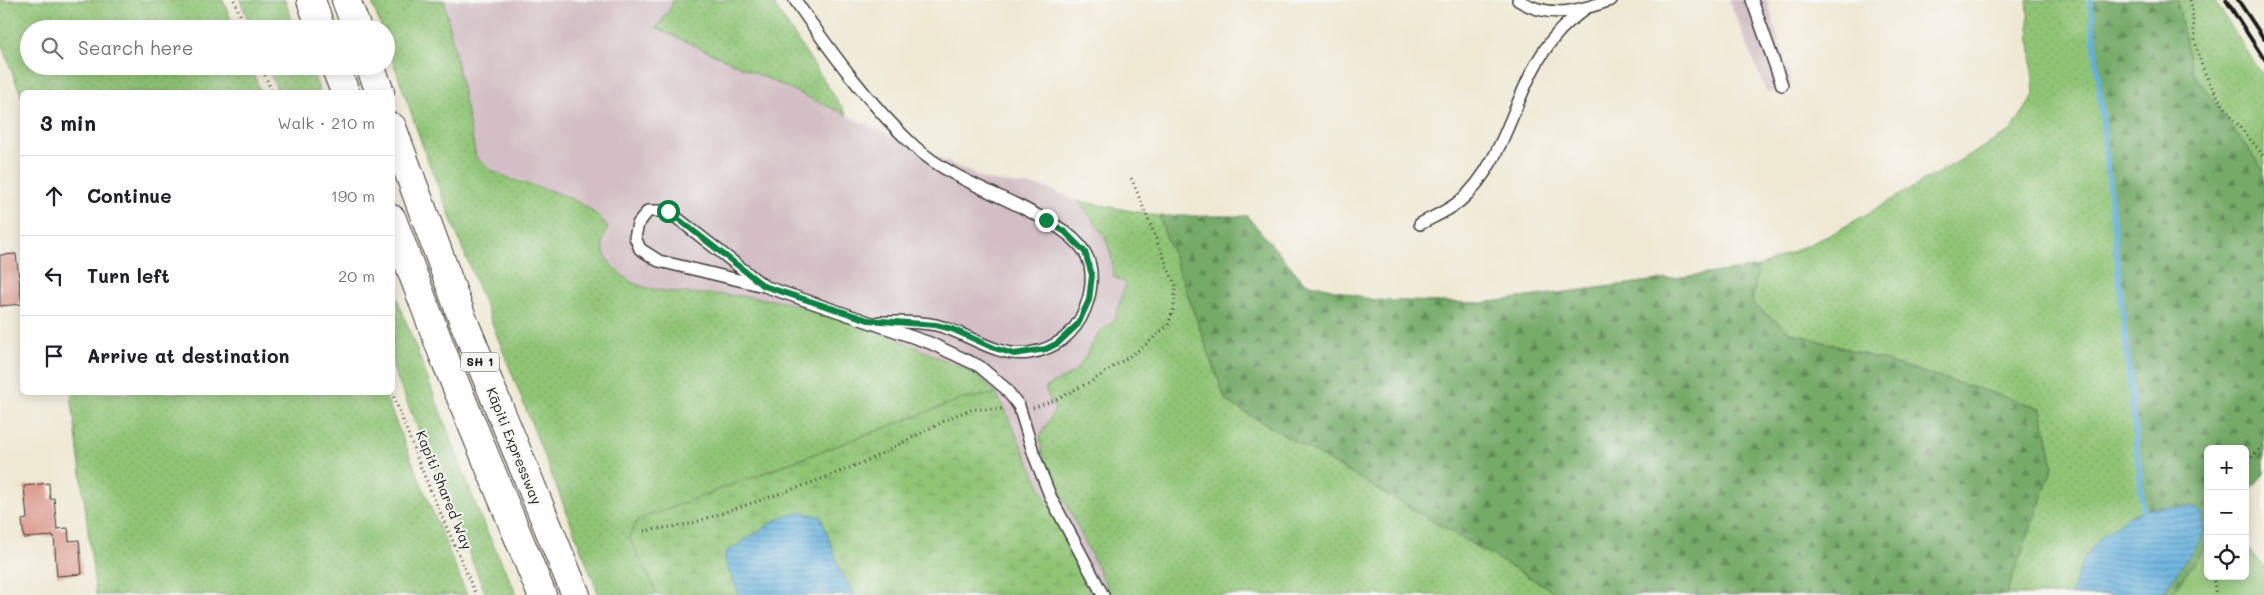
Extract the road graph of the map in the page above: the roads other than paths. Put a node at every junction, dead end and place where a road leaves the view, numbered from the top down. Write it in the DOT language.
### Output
graph roads {
  1 [pos="310,0"];
  2 [pos="346,0"];
  3 [pos="795,0"];
  4 [pos="1518,0"];
  5 [pos="1611,0"];
  6 [pos="1752,0"];
  7 [pos="1586,8"];
  8 [pos="318,20"];
  9 [pos="354,20"];
  10 [pos="338,75"];
  11 [pos="373,75"];
  12 [pos="1782,85"];
  13 [pos="344,90"];
  14 [pos="379,90"];
  15 [pos="395,134"];
  16 [pos="1420,224"];
  17 [pos="395,226"];
  18 [pos="764,286"];
  19 [pos="868,320"];
  20 [pos="542,595"];
  21 [pos="576,595"];
  22 [pos="1103,595"];
  1 -- 8 [label="highway"];
  2 -- 9 [label="highway"];
  3 -- 19 [label="lane"];
  4 -- 7 [label="lane"];
  5 -- 7 [label="lane"];
  6 -- 12 [label="lane"];
  7 -- 16 [label="lane"];
  10 -- 13 [label="highway"];
  11 -- 14 [label="highway"];
  15 -- 21 [label="highway, Kāpiti Expressway / SH 1"];
  17 -- 20 [label="highway, SH 1"];
  18 -- 18 [label="lane"];
  18 -- 19 [label="lane"];
  19 -- 22 [label="lane"];
}
